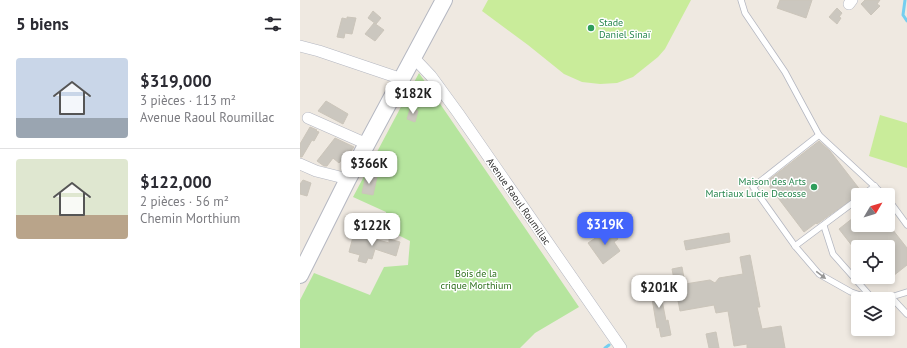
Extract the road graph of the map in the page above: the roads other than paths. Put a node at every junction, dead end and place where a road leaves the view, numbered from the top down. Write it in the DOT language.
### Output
graph roads {
  1 [pos="444,0"];
  2 [pos="741,0"];
  3 [pos="300,46"];
  4 [pos="413,57"];
  5 [pos="402,79"];
  6 [pos="308,118"];
  7 [pos="819,135"];
  8 [pos="367,144"];
  9 [pos="300,164"];
  10 [pos="348,179"];
  11 [pos="875,186"];
  12 [pos="872,188"];
  13 [pos="851,205"];
  14 [pos="895,209"];
  15 [pos="907,225"];
  16 [pos="824,226"];
  17 [pos="795,246"];
  18 [pos="301,271"];
  19 [pos="851,292"];
  20 [pos="866,292"];
  21 [pos="907,292"];
  22 [pos="895,296"];
  23 [pos="895,301"];
  24 [pos="907,314"];
  25 [pos="621,348"];
  1 -- 4 [label="street"];
  2 -- 7 [label="lane"];
  3 -- 5 [label="street"];
  4 -- 5 [label="street"];
  4 -- 25 [label="street, Avenue Raoul Roumillac"];
  5 -- 8 [label="street"];
  6 -- 8 [label="street"];
  7 -- 11 [label="lane"];
  7 -- 17 [label="lane"];
  8 -- 10 [label="street"];
  9 -- 10 [label="street"];
  10 -- 18 [label="street"];
  11 -- 12 [label="lane"];
  13 -- 16 [label="lane"];
  14 -- 15 [label="lane"];
  16 -- 17 [label="lane"];
  16 -- 20 [label="lane"];
  17 -- 19 [label="lane, one-way"];
  21 -- 22 [label="lane"];
  23 -- 24 [label="lane"];
}
